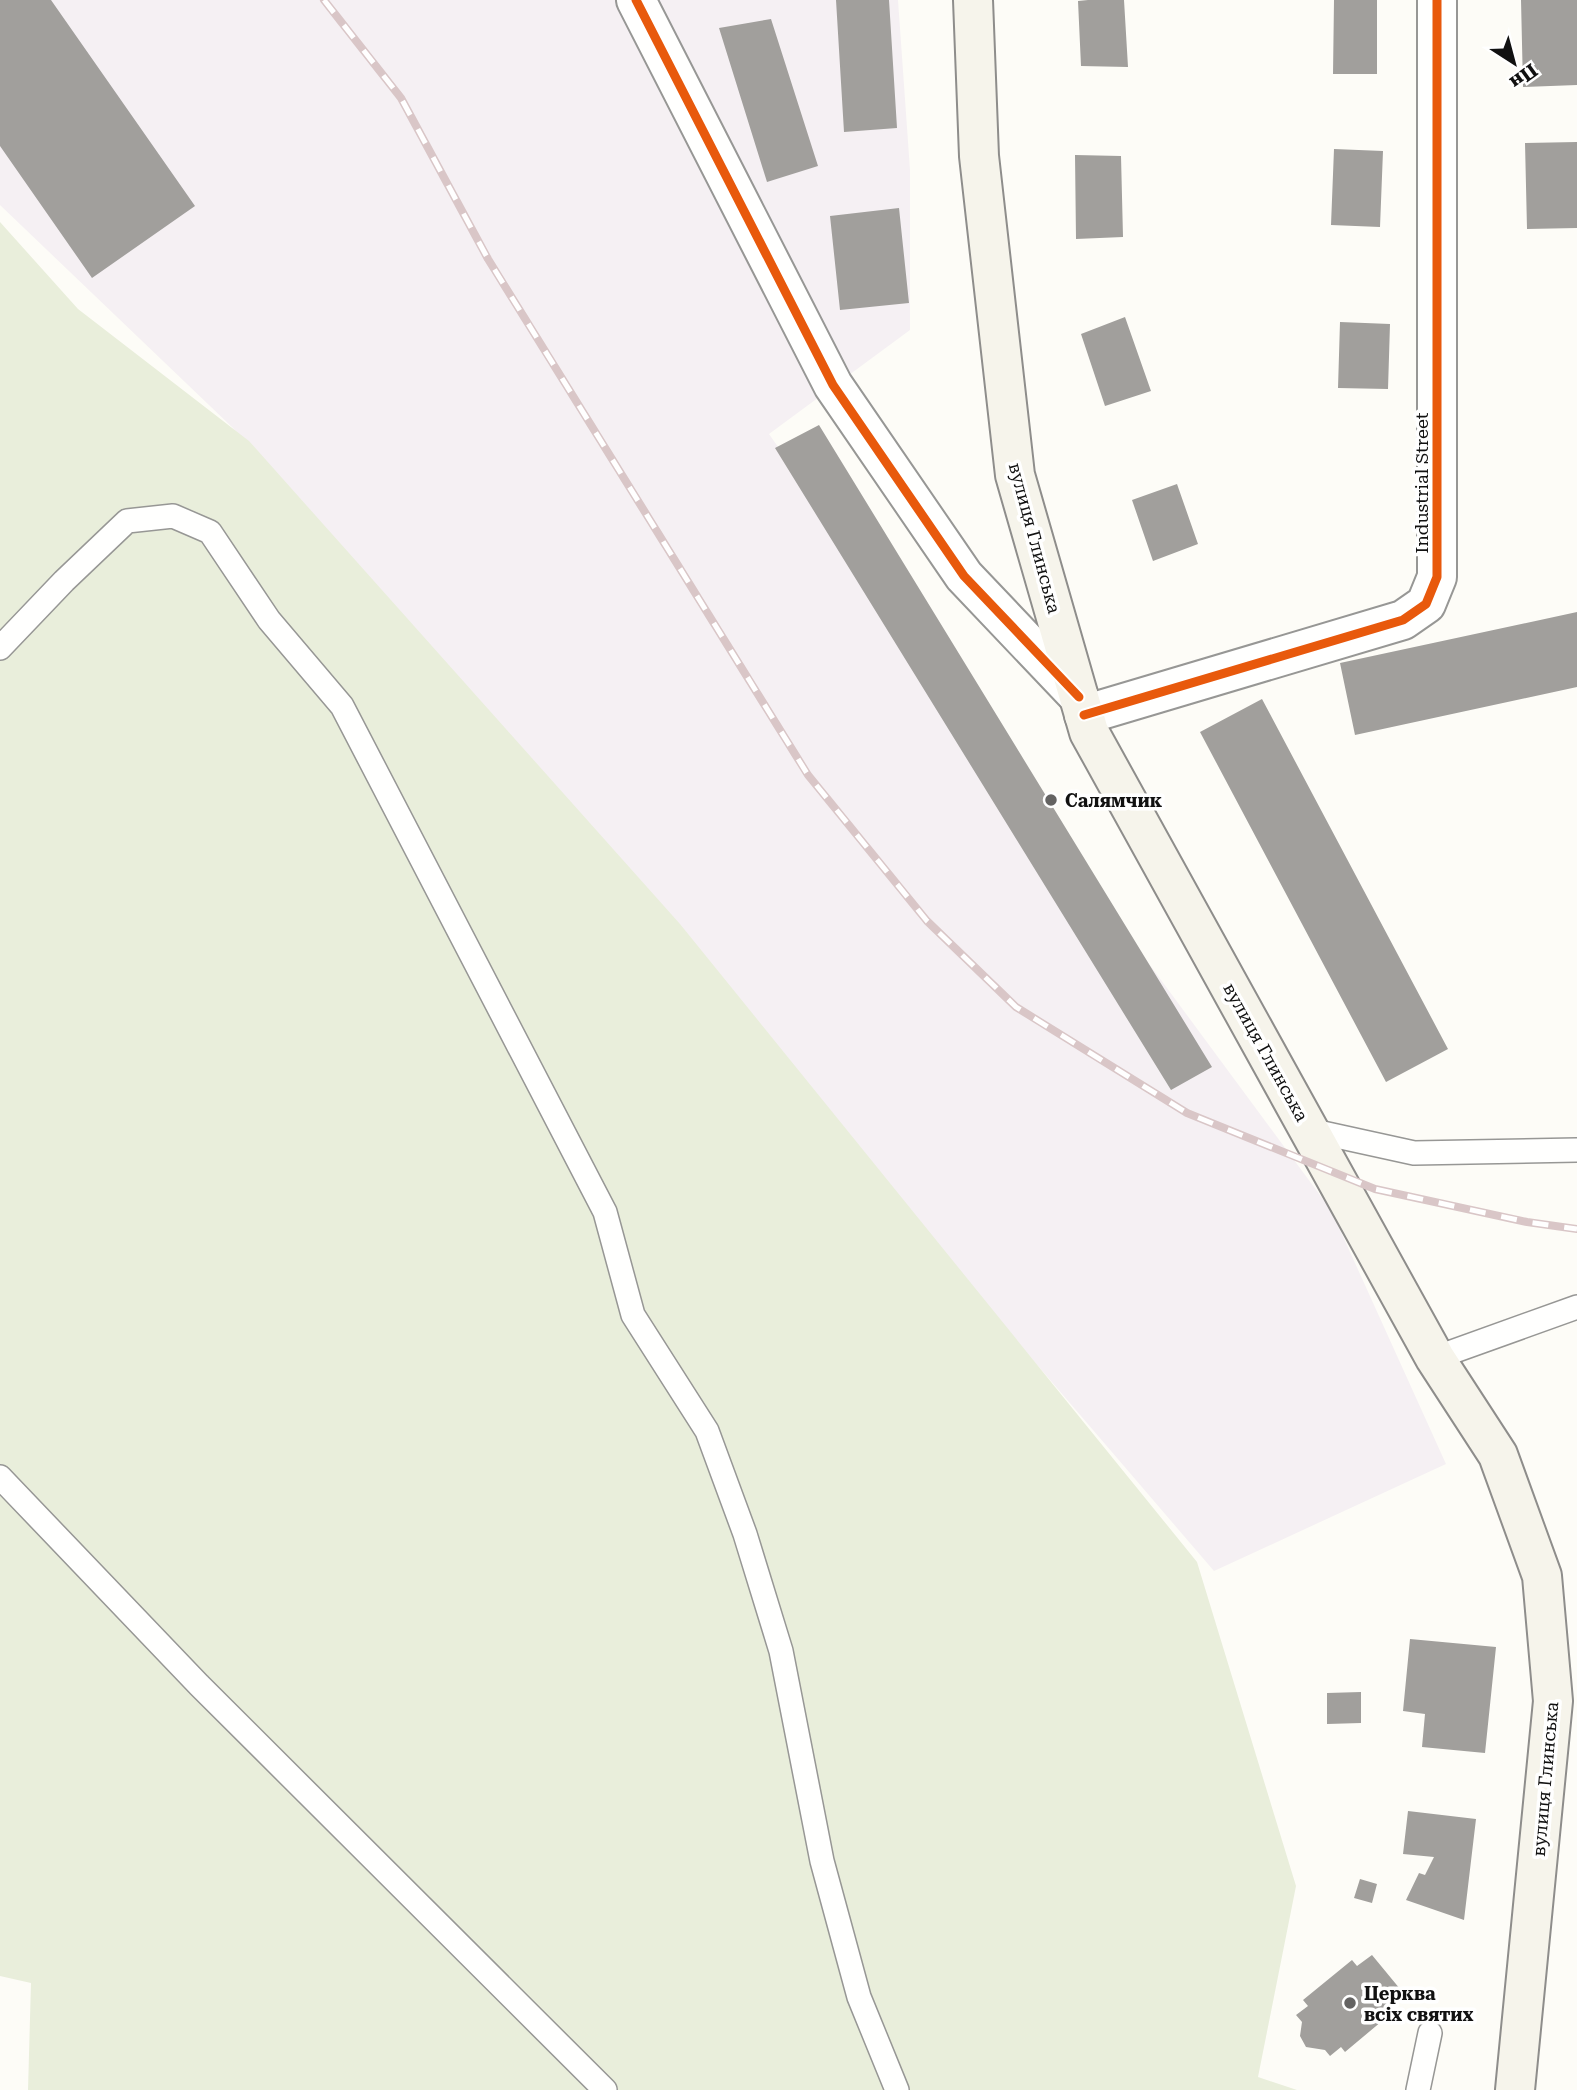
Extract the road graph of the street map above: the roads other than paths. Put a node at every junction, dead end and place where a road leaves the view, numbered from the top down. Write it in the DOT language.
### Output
graph roads {
  1 [pos="636,0"];
  2 [pos="973,0"];
  3 [pos="1437,0"];
  4 [pos="0,648"];
  5 [pos="1082,706"];
  6 [pos="1309,1129"];
  7 [pos="1577,1150"];
  8 [pos="1577,1307"];
  9 [pos="1435,1358"];
  10 [pos="0,1477"];
  11 [pos="1430,2033"];
  12 [pos="605,2090"];
  13 [pos="897,2090"];
  14 [pos="1418,2090"];
  15 [pos="1515,2090"];
  1 -- 5 [label="street"];
  2 -- 5 [label="main road, вулиця Глинська"];
  3 -- 5 [label="street, Industrial Street"];
  4 -- 13 [label="lane"];
  5 -- 6 [label="main road, вулиця Глинська"];
  6 -- 7 [label="lane"];
  6 -- 9 [label="main road, вулиця Глинська"];
  8 -- 9 [label="lane"];
  9 -- 15 [label="main road, вулиця Глинська"];
  10 -- 12 [label="lane"];
  11 -- 14 [label="lane"];
}
